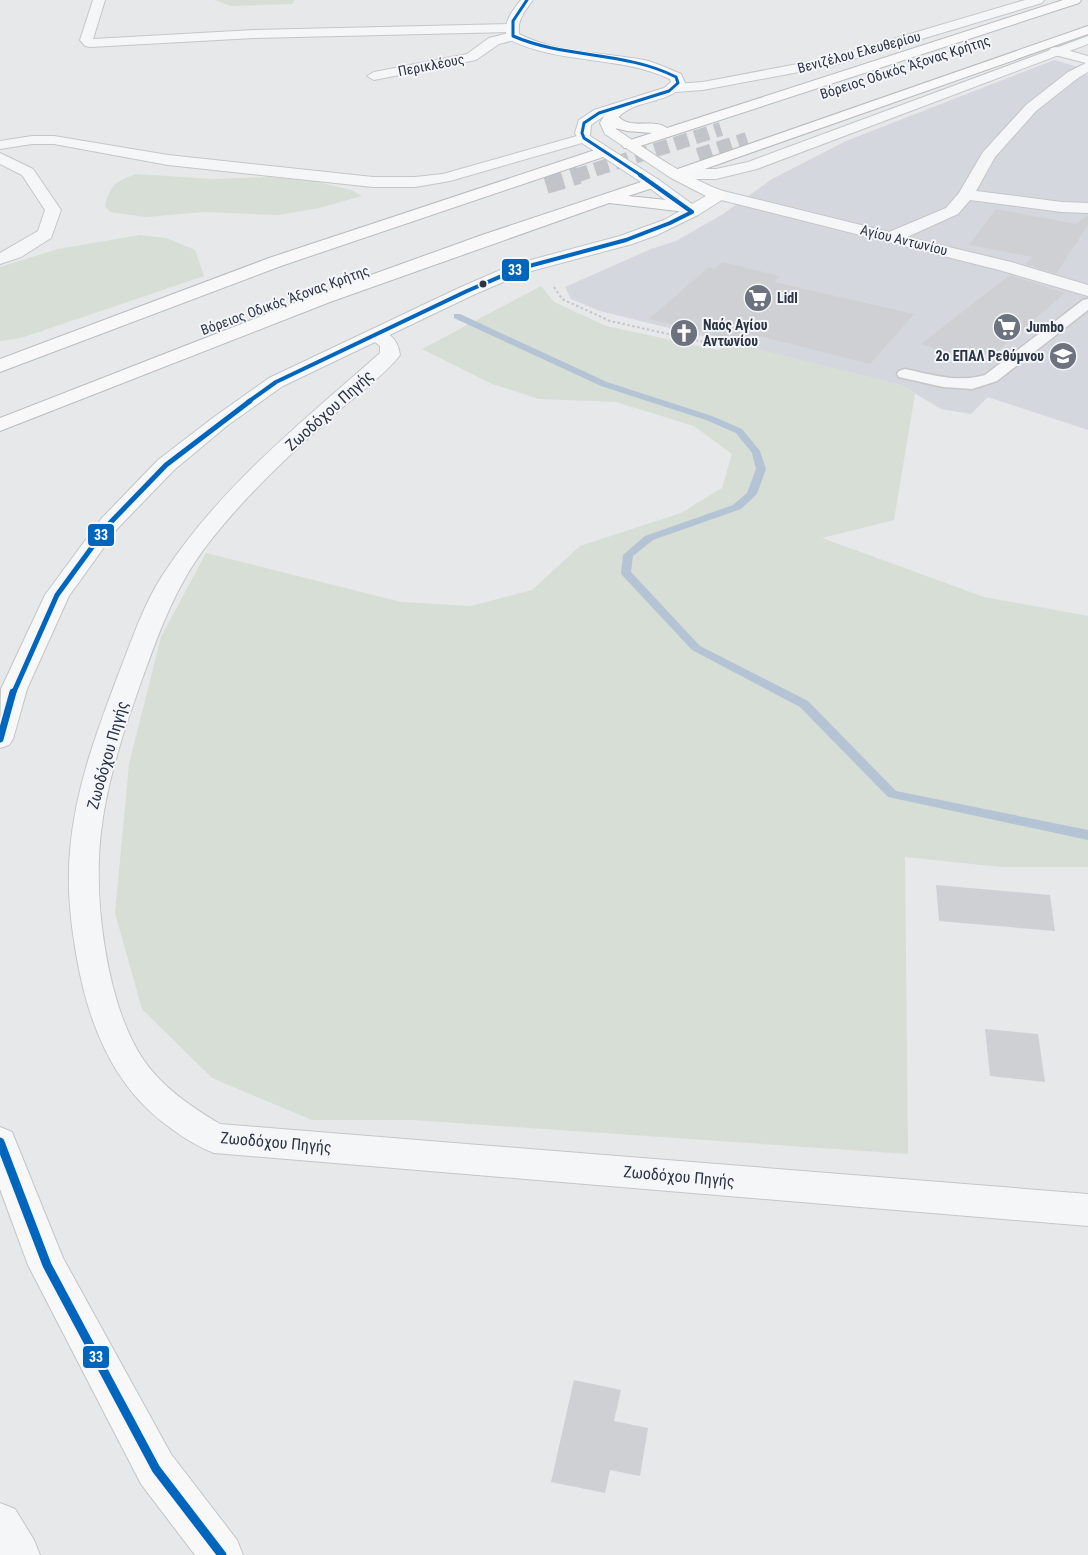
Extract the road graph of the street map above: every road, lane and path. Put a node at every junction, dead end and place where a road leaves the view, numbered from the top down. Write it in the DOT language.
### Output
graph roads {
  1 [pos="99,0"];
  2 [pos="527,0"];
  3 [pos="1075,0"];
  4 [pos="1028,1"];
  5 [pos="1088,6"];
  6 [pos="1088,22"];
  7 [pos="1088,30"];
  8 [pos="512,32"];
  9 [pos="1088,40"];
  10 [pos="1056,51"];
  11 [pos="1086,67"];
  12 [pos="374,76"];
  13 [pos="675,88"];
  14 [pos="623,104"];
  15 [pos="611,117"];
  16 [pos="675,129"];
  17 [pos="721,129"];
  18 [pos="747,139"];
  19 [pos="593,144"];
  20 [pos="629,144"];
  21 [pos="0,145"];
  22 [pos="0,158"];
  23 [pos="752,166"];
  24 [pos="677,174"];
  25 [pos="544,179"];
  26 [pos="653,183"];
  27 [pos="719,195"];
  28 [pos="966,195"];
  29 [pos="573,196"];
  30 [pos="596,201"];
  31 [pos="1088,208"];
  32 [pos="689,209"];
  33 [pos="892,237"];
  34 [pos="0,258"];
  35 [pos="540,263"];
  36 [pos="1088,291"];
  37 [pos="1088,303"];
  38 [pos="85,333"];
  39 [pos="375,335"];
  40 [pos="714,344"];
  41 [pos="0,352"];
  42 [pos="0,366"];
  43 [pos="905,374"];
  44 [pos="0,382"];
  45 [pos="0,410"];
  46 [pos="0,426"];
  47 [pos="0,738"];
  48 [pos="0,1142"];
  49 [pos="1088,1210"];
  50 [pos="0,1524"];
  51 [pos="20,1555"];
  52 [pos="222,1555"];
  1 -- 8 [label="street"];
  2 -- 8 [label="main road"];
  3 -- 16 [label="main road"];
  4 -- 13 [label="street, Βενιζέλου Ελευθερίου"];
  5 -- 17 [label="main road, Βόρειος Οδικός Άξονας Κρήτης"];
  6 -- 18 [label="main road, Βόρειος Οδικός Άξονας Κρήτης"];
  7 -- 24 [label="main road"];
  8 -- 12 [label="street, Περικλέους"];
  8 -- 13 [label="main road"];
  9 -- 10 [label="street"];
  10 -- 11 [label="street"];
  10 -- 23 [label="street"];
  11 -- 28 [label="street"];
  13 -- 14 [label="main road"];
  14 -- 15 [label="main road"];
  14 -- 19 [label="main road"];
  15 -- 16 [label="main road"];
  15 -- 20 [label="main road"];
  16 -- 20 [label="main road"];
  19 -- 20 [label="main road"];
  19 -- 21 [label="street"];
  19 -- 25 [label="main road"];
  19 -- 26 [label="main road"];
  20 -- 24 [label="main road"];
  22 -- 34 [label="street"];
  23 -- 24 [label="street"];
  23 -- 27 [label="street"];
  24 -- 26 [label="main road"];
  24 -- 27 [label="main road"];
  25 -- 38 [label="main road"];
  25 -- 44 [label="main road, Βόρειος Οδικός Άξονας Κρήτης"];
  26 -- 30 [label="main road"];
  26 -- 32 [label="main road"];
  27 -- 32 [label="main road"];
  27 -- 33 [label="street, Αγίου Αντωνίου"];
  28 -- 31 [label="street"];
  28 -- 33 [label="street"];
  29 -- 45 [label="main road, Βόρειος Οδικός Άξονας Κρήτης"];
  30 -- 32 [label="main road"];
  30 -- 46 [label="main road"];
  32 -- 35 [label="main road"];
  33 -- 36 [label="street, Αγίου Αντωνίου"];
  35 -- 39 [label="main road"];
  35 -- 40 [label="path"];
  37 -- 43 [label="lane"];
  38 -- 41 [label="main road"];
  38 -- 42 [label="main road"];
  39 -- 47 [label="main road"];
  39 -- 49 [label="street, Ζωοδόχου Πηγής"];
  48 -- 52 [label="main road"];
  50 -- 51 [label="street"];
}
